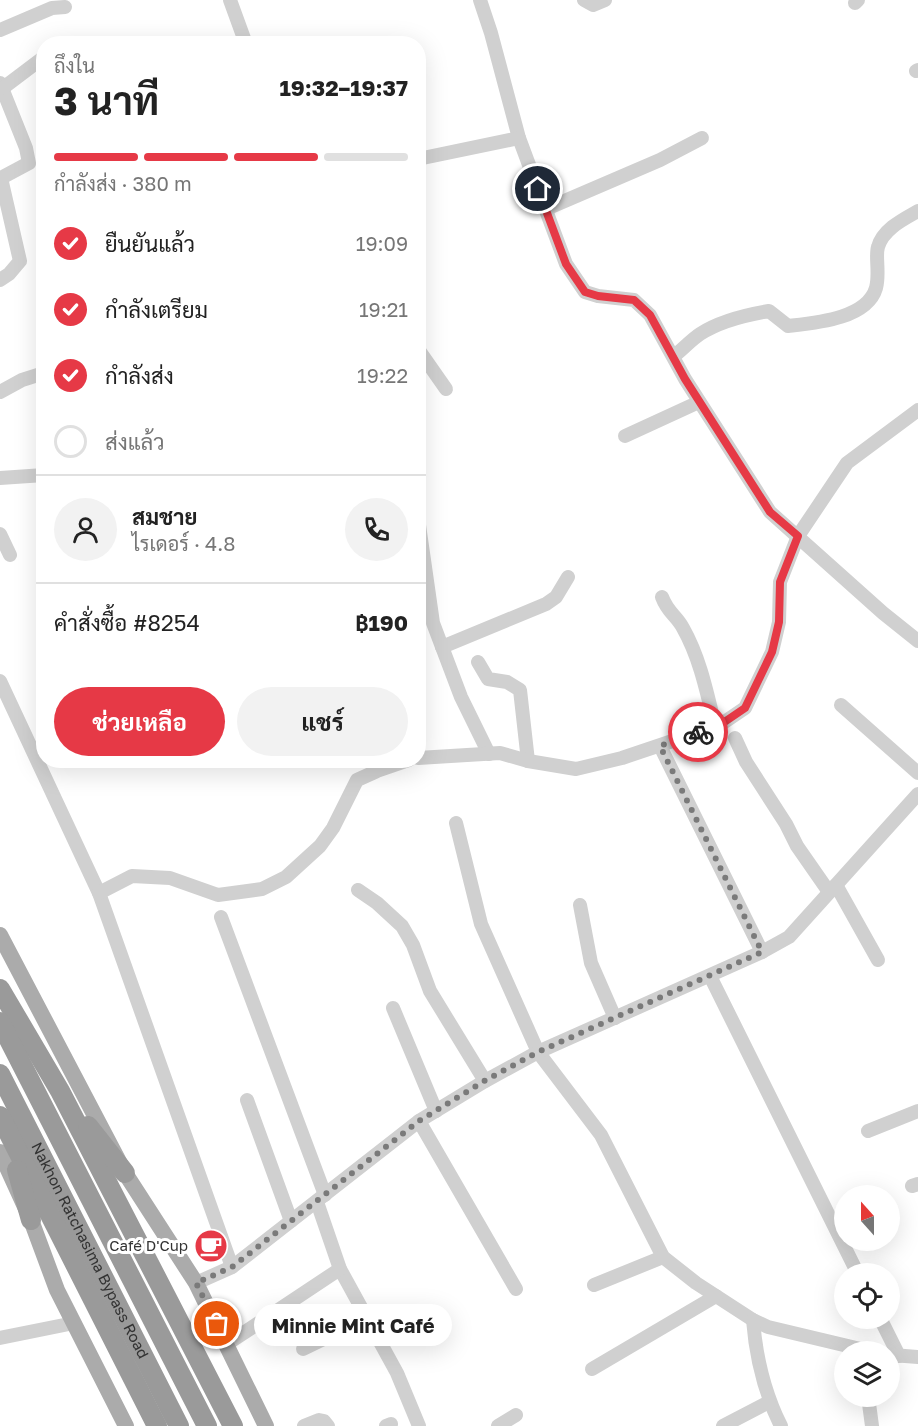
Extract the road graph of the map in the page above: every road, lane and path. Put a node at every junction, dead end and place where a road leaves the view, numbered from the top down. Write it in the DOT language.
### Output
graph roads {
  1 [pos="230,0"];
  2 [pos="481,0"];
  3 [pos="584,0"];
  4 [pos="604,0"];
  5 [pos="65,7"];
  6 [pos="0,30"];
  7 [pos="243,36"];
  8 [pos="36,62"];
  9 [pos="1,86"];
  10 [pos="519,138"];
  11 [pos="702,138"];
  12 [pos="426,157"];
  13 [pos="546,209"];
  14 [pos="918,211"];
  15 [pos="0,280"];
  16 [pos="674,356"];
  17 [pos="426,360"];
  18 [pos="36,376"];
  19 [pos="446,389"];
  20 [pos="0,392"];
  21 [pos="699,402"];
  22 [pos="918,410"];
  23 [pos="625,436"];
  24 [pos="36,476"];
  25 [pos="0,478"];
  26 [pos="0,534"];
  27 [pos="798,536"];
  28 [pos="10,555"];
  29 [pos="426,574"];
  30 [pos="568,577"];
  31 [pos="662,597"];
  32 [pos="918,641"];
  33 [pos="442,647"];
  34 [pos="478,662"];
  35 [pos="0,681"];
  36 [pos="841,705"];
  37 [pos="715,726"];
  38 [pos="735,738"];
  39 [pos="660,746"];
  40 [pos="489,754"];
  41 [pos="36,758"];
  42 [pos="426,758"];
  43 [pos="528,761"];
  44 [pos="41,768"];
  45 [pos="375,768"];
  46 [pos="918,773"];
  47 [pos="918,794"];
  48 [pos="456,823"];
  49 [pos="833,888"];
  50 [pos="357,890"];
  51 [pos="99,892"];
  52 [pos="580,905"];
  53 [pos="221,917"];
  54 [pos="0,935"];
  55 [pos="762,952"];
  56 [pos="878,960"];
  57 [pos="710,976"];
  58 [pos="0,989"];
  59 [pos="393,1008"];
  60 [pos="615,1018"];
  61 [pos="0,1022"];
  62 [pos="538,1052"];
  63 [pos="0,1074"];
  64 [pos="486,1080"];
  65 [pos="60,1091"];
  66 [pos="247,1100"];
  67 [pos="436,1111"];
  68 [pos="918,1111"];
  69 [pos="419,1121"];
  70 [pos="3,1124"];
  71 [pos="868,1131"];
  72 [pos="0,1152"];
  73 [pos="125,1173"];
  74 [pos="321,1198"];
  75 [pos="31,1220"];
  76 [pos="291,1221"];
  77 [pos="663,1257"];
  78 [pos="853,1263"];
  79 [pos="232,1267"];
  80 [pos="340,1269"];
  81 [pos="196,1283"];
  82 [pos="594,1285"];
  83 [pos="516,1289"];
  84 [pos="716,1296"];
  85 [pos="367,1318"];
  86 [pos="753,1320"];
  87 [pos="74,1323"];
  88 [pos="0,1338"];
  89 [pos="834,1343"];
  90 [pos="227,1344"];
  91 [pos="303,1349"];
  92 [pos="900,1356"];
  93 [pos="918,1357"];
  94 [pos="592,1369"];
  95 [pos="769,1402"];
  96 [pos="869,1407"];
  97 [pos="516,1415"];
  98 [pos="126,1426"];
  99 [pos="157,1426"];
  100 [pos="179,1426"];
  101 [pos="207,1426"];
  102 [pos="233,1426"];
  103 [pos="266,1426"];
  104 [pos="304,1426"];
  105 [pos="328,1426"];
  106 [pos="419,1426"];
  107 [pos="498,1426"];
  108 [pos="723,1426"];
  109 [pos="781,1426"];
  110 [pos="872,1426"];
  1 -- 7 [label="street"];
  2 -- 10 [label="street"];
  3 -- 4 [label="street"];
  5 -- 6 [label="street"];
  8 -- 9 [label="street"];
  9 -- 15 [label="street"];
  10 -- 12 [label="street"];
  10 -- 13 [label="street"];
  11 -- 13 [label="street"];
  13 -- 16 [label="street"];
  14 -- 16 [label="street"];
  16 -- 21 [label="street"];
  17 -- 19 [label="street"];
  18 -- 20 [label="street"];
  21 -- 23 [label="street"];
  21 -- 27 [label="street"];
  22 -- 27 [label="street"];
  24 -- 25 [label="street"];
  26 -- 28 [label="street"];
  27 -- 32 [label="street"];
  27 -- 37 [label="street"];
  29 -- 33 [label="street"];
  30 -- 33 [label="street"];
  31 -- 37 [label="street"];
  33 -- 40 [label="street"];
  34 -- 43 [label="street"];
  35 -- 41 [label="street"];
  36 -- 46 [label="street"];
  37 -- 39 [label="street"];
  38 -- 49 [label="street"];
  39 -- 43 [label="street"];
  39 -- 55 [label="street"];
  40 -- 42 [label="street"];
  40 -- 43 [label="street"];
  44 -- 51 [label="street"];
  45 -- 51 [label="street"];
  47 -- 49 [label="street"];
  48 -- 62 [label="street"];
  49 -- 55 [label="street"];
  49 -- 56 [label="street"];
  50 -- 64 [label="street"];
  51 -- 79 [label="street"];
  52 -- 60 [label="street"];
  53 -- 74 [label="street"];
  54 -- 73 [label="main road"];
  55 -- 57 [label="street"];
  57 -- 60 [label="street"];
  57 -- 78 [label="street"];
  58 -- 65 [label="highway"];
  59 -- 67 [label="street"];
  60 -- 62 [label="street"];
  61 -- 101 [label="highway, Nakhon Ratchasima Bypass Road"];
  62 -- 64 [label="street"];
  62 -- 77 [label="street"];
  63 -- 100 [label="highway, Nakhon Ratchasima Bypass Road"];
  64 -- 67 [label="street"];
  65 -- 73 [label="highway"];
  65 -- 102 [label="highway"];
  66 -- 76 [label="street"];
  67 -- 69 [label="street"];
  68 -- 71 [label="street"];
  69 -- 74 [label="street"];
  69 -- 83 [label="street"];
  70 -- 75 [label="highway"];
  70 -- 99 [label="highway"];
  72 -- 75 [label="main road"];
  73 -- 81 [label="main road"];
  74 -- 76 [label="street"];
  74 -- 80 [label="street"];
  75 -- 87 [label="main road"];
  76 -- 79 [label="street"];
  77 -- 82 [label="street"];
  77 -- 84 [label="street"];
  79 -- 81 [label="street"];
  80 -- 85 [label="street"];
  80 -- 90 [label="street"];
  81 -- 90 [label="main road"];
  84 -- 86 [label="street"];
  84 -- 94 [label="street"];
  85 -- 91 [label="street"];
  85 -- 106 [label="street"];
  86 -- 89 [label="street"];
  86 -- 95 [label="street"];
  87 -- 88 [label="street"];
  87 -- 98 [label="main road"];
  90 -- 103 [label="main road"];
  92 -- 93 [label="street"];
  95 -- 108 [label="street"];
  95 -- 109 [label="street"];
  96 -- 110 [label="street"];
  97 -- 107 [label="street"];
  104 -- 105 [label="street"];
}
